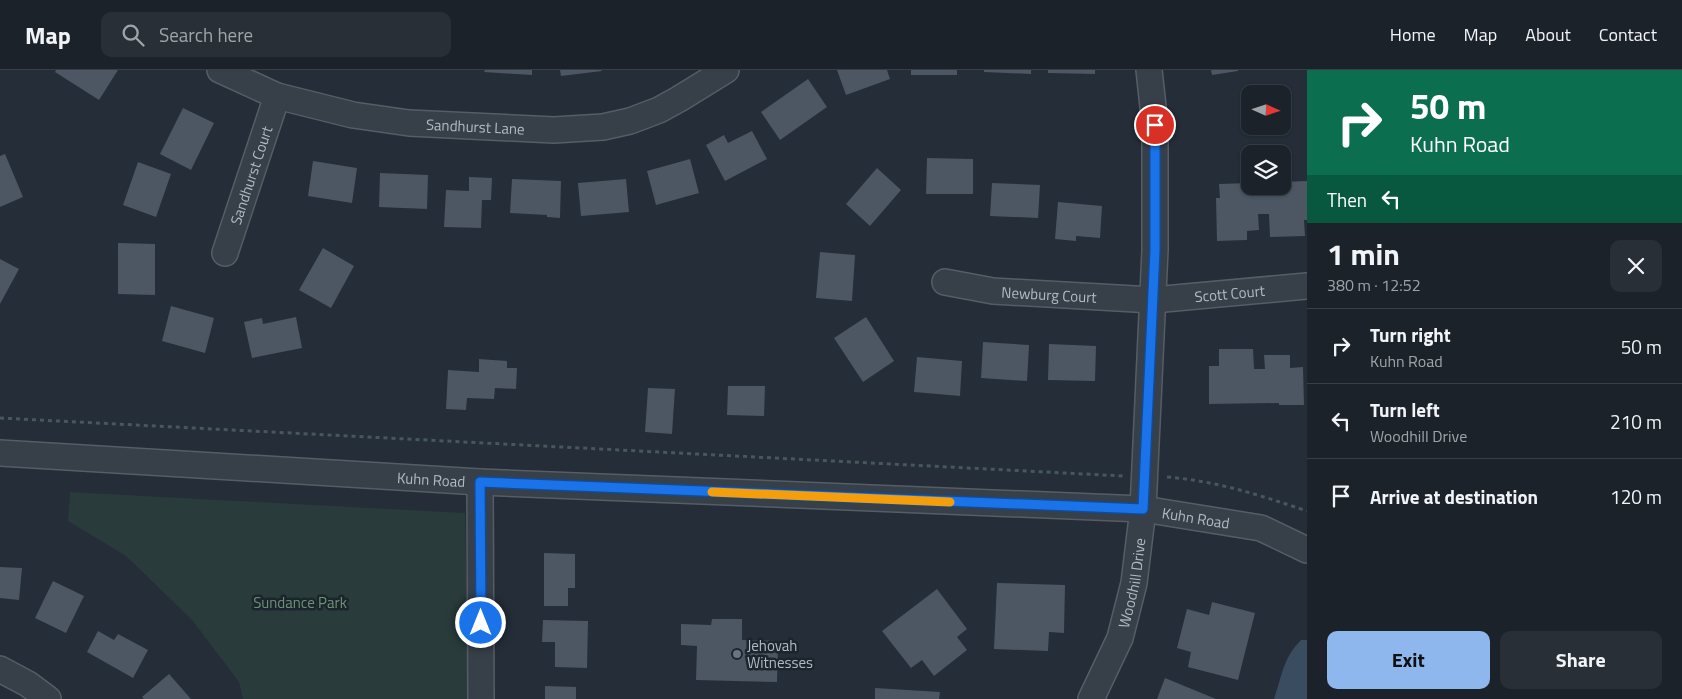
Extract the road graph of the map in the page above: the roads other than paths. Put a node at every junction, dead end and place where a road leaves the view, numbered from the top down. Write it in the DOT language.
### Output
graph roads {
  1 [pos="220,70"];
  2 [pos="726,70"];
  3 [pos="1149,70"];
  4 [pos="277,96"];
  5 [pos="225,253"];
  6 [pos="945,282"];
  7 [pos="1307,286"];
  8 [pos="1153,300"];
  9 [pos="0,453"];
  10 [pos="480,482"];
  11 [pos="1143,509"];
  12 [pos="1307,550"];
  13 [pos="0,669"];
  14 [pos="48,699"];
  15 [pos="481,699"];
  16 [pos="1091,699"];
  1 -- 4 [label="street, Sandhurst Lane"];
  2 -- 4 [label="street, Sandhurst Lane"];
  3 -- 8 [label="street, Woodhill Drive"];
  4 -- 5 [label="street, Sandhurst Court"];
  6 -- 8 [label="street, Newburg Court"];
  7 -- 8 [label="street, Scott Court"];
  8 -- 11 [label="street, Woodhill Drive"];
  9 -- 10 [label="street, Kuhn Road"];
  10 -- 11 [label="street, Kuhn Road"];
  10 -- 15 [label="street"];
  11 -- 12 [label="street, Kuhn Road"];
  11 -- 16 [label="street, Woodhill Drive"];
  13 -- 14 [label="street"];
}
